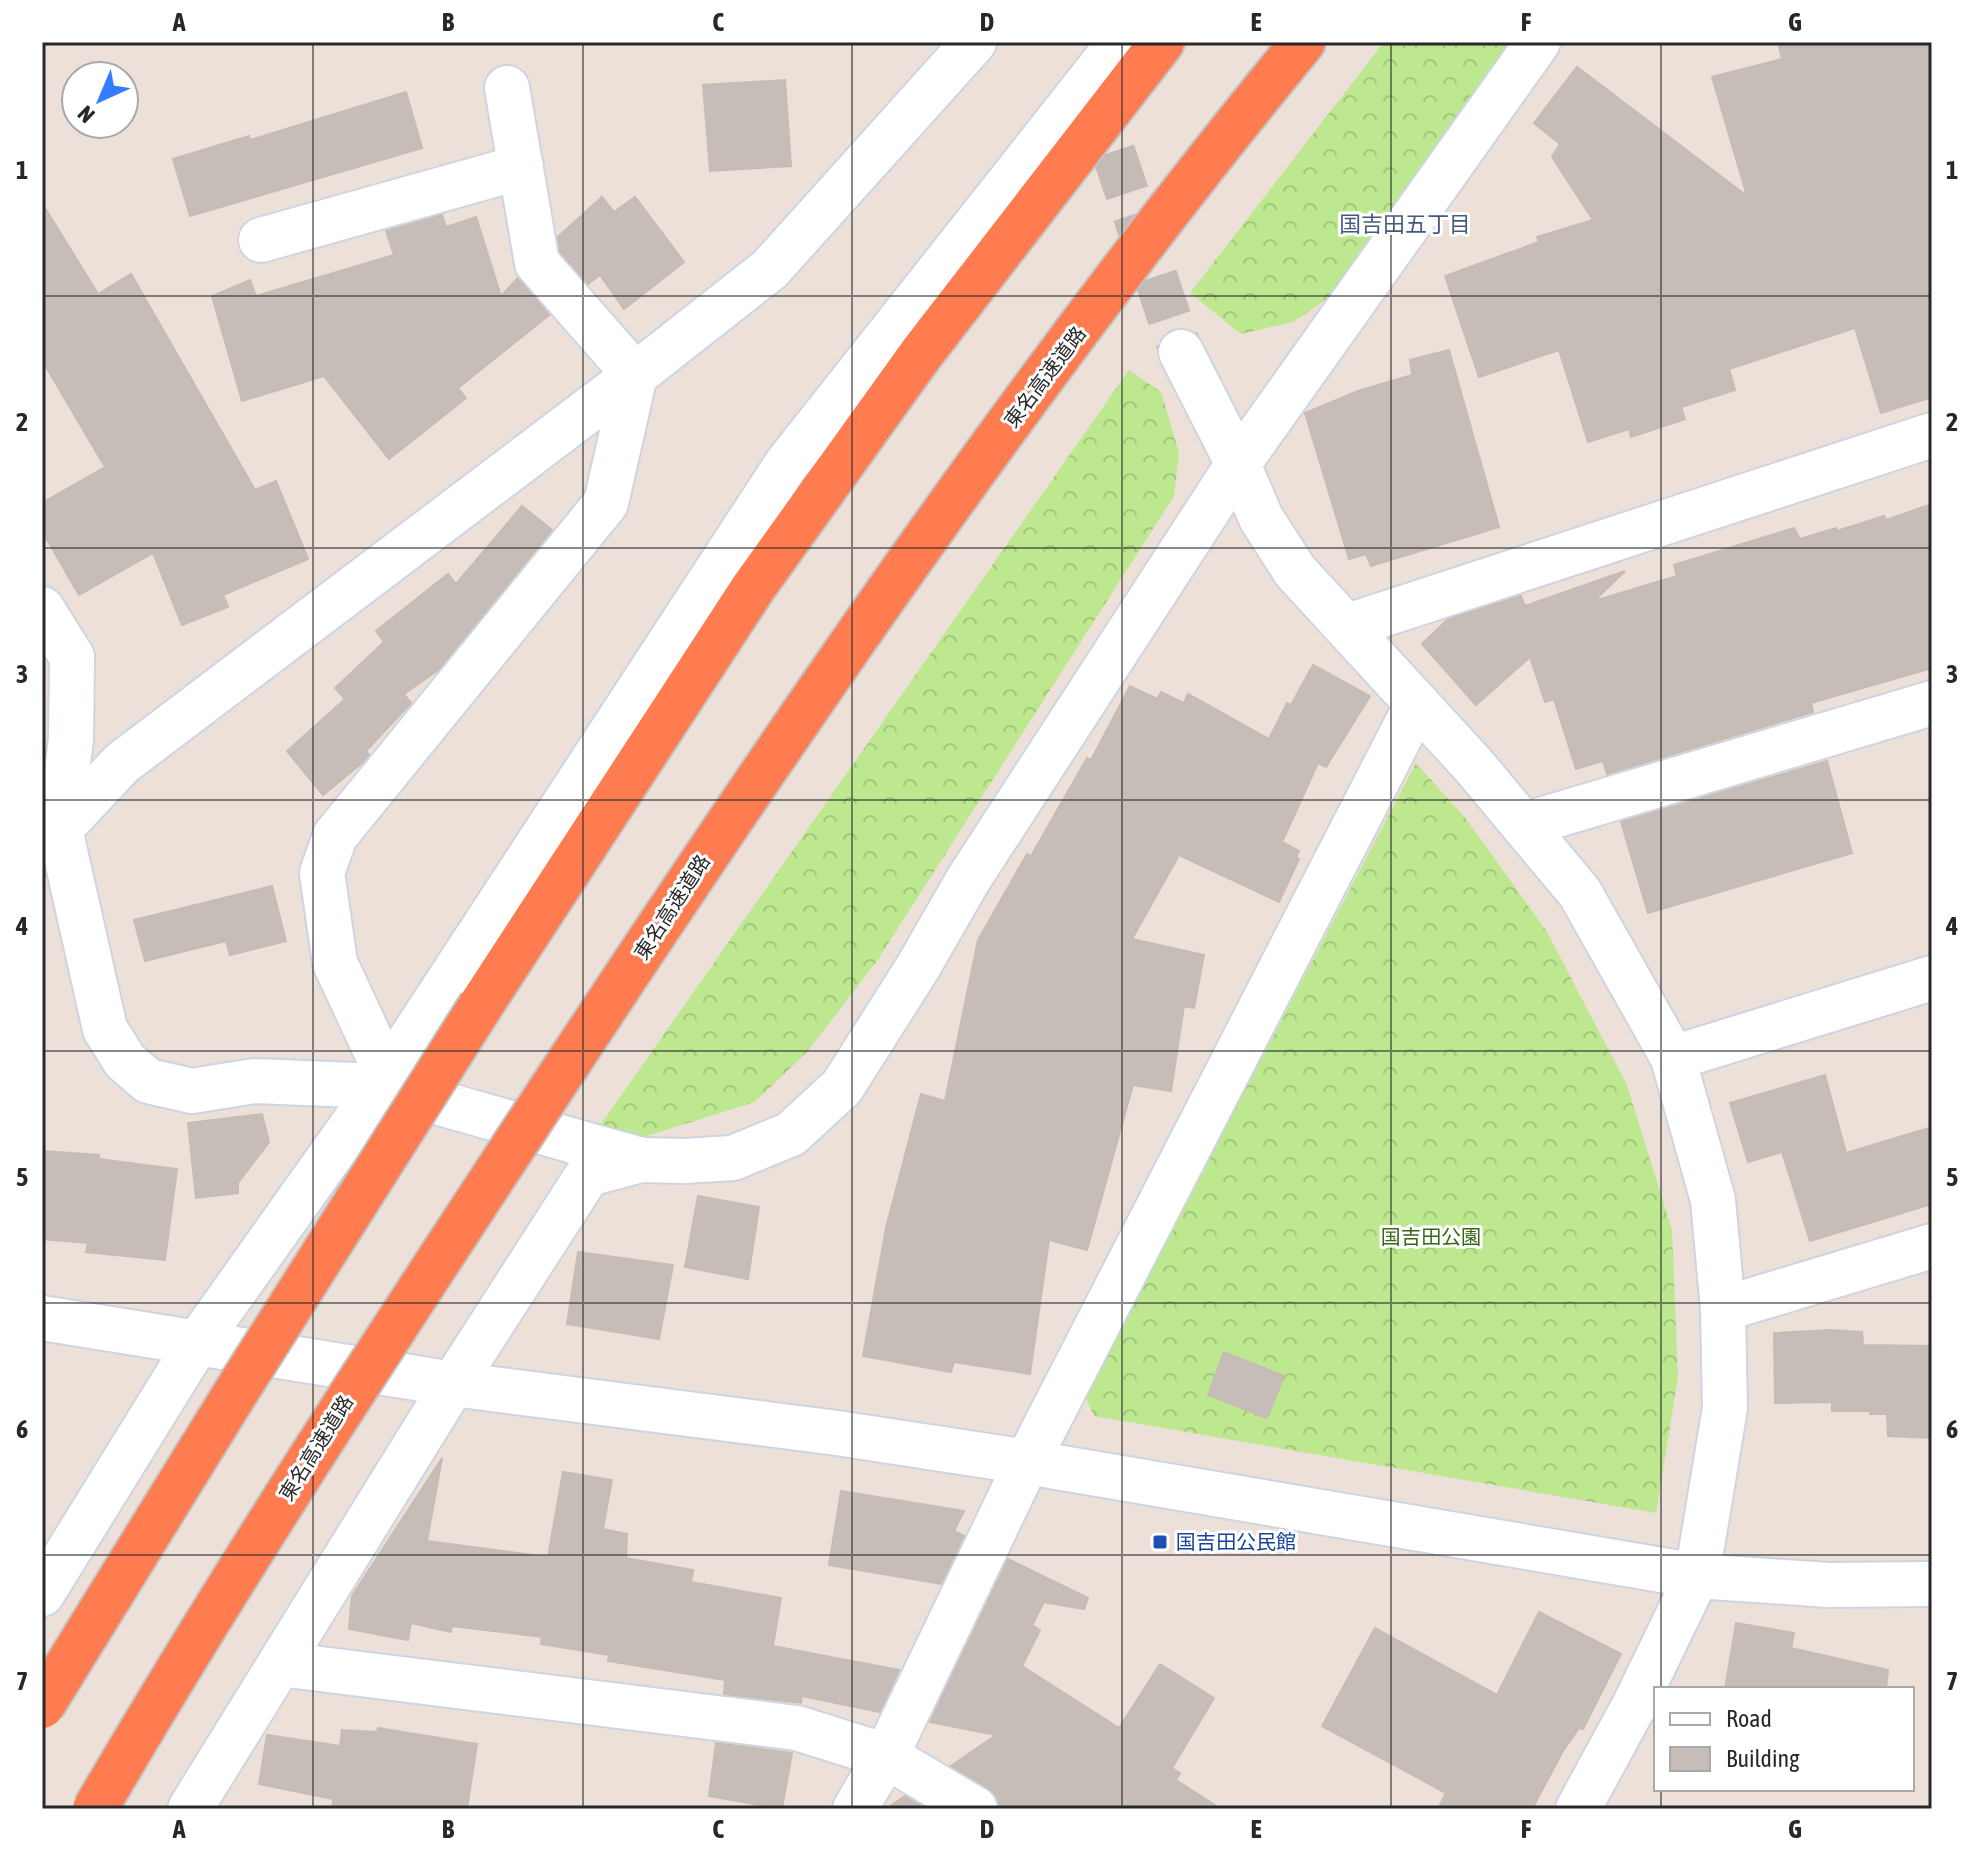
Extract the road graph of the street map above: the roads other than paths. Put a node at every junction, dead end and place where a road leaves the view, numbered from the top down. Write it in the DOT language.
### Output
graph roads {
  1 [pos="974,42"];
  2 [pos="1120,42"];
  3 [pos="1162,42"];
  4 [pos="1303,42"];
  5 [pos="1538,42"];
  6 [pos="1088,61"];
  7 [pos="507,88"];
  8 [pos="521,167"];
  9 [pos="261,240"];
  10 [pos="1181,352"];
  11 [pos="635,375"];
  12 [pos="1932,435"];
  13 [pos="1238,464"];
  14 [pos="42,609"];
  15 [pos="1348,626"];
  16 [pos="1932,703"];
  17 [pos="1417,704"];
  18 [pos="1524,825"];
  19 [pos="51,831"];
  20 [pos="1932,978"];
  21 [pos="1673,1058"];
  22 [pos="383,1081"];
  23 [pos="641,1160"];
  24 [pos="1932,1246"];
  25 [pos="1723,1309"];
  26 [pos="42,1318"];
  27 [pos="196,1345"];
  28 [pos="453,1384"];
  29 [pos="1027,1462"];
  30 [pos="1697,1576"];
  31 [pos="1932,1584"];
  32 [pos="42,1594"];
  33 [pos="280,1664"];
  34 [pos="42,1706"];
  35 [pos="886,1756"];
  36 [pos="95,1809"];
  37 [pos="190,1809"];
  38 [pos="855,1809"];
  39 [pos="975,1809"];
  40 [pos="1578,1809"];
  1 -- 11 [label="street"];
  2 -- 6 [label="street"];
  3 -- 34 [label="highway, bridge"];
  4 -- 36 [label="highway, 東名高速道路, bridge"];
  5 -- 13 [label="street"];
  6 -- 22 [label="street"];
  7 -- 8 [label="street"];
  8 -- 9 [label="street"];
  8 -- 11 [label="street"];
  10 -- 13 [label="street"];
  11 -- 19 [label="street"];
  11 -- 22 [label="street"];
  12 -- 15 [label="street"];
  13 -- 15 [label="street"];
  13 -- 23 [label="street"];
  14 -- 19 [label="street"];
  15 -- 17 [label="street"];
  16 -- 18 [label="street"];
  17 -- 18 [label="street"];
  17 -- 29 [label="street"];
  18 -- 21 [label="street"];
  19 -- 22 [label="street"];
  20 -- 21 [label="street"];
  21 -- 25 [label="street"];
  22 -- 23 [label="street"];
  22 -- 27 [label="street"];
  23 -- 28 [label="street"];
  24 -- 25 [label="street"];
  25 -- 30 [label="street"];
  26 -- 27 [label="street"];
  27 -- 28 [label="street"];
  27 -- 32 [label="street"];
  28 -- 29 [label="street"];
  28 -- 33 [label="street"];
  29 -- 30 [label="street"];
  29 -- 35 [label="street"];
  30 -- 31 [label="street"];
  30 -- 40 [label="street"];
  33 -- 35 [label="street"];
  33 -- 37 [label="street"];
  35 -- 38 [label="street"];
  35 -- 39 [label="street"];
}
